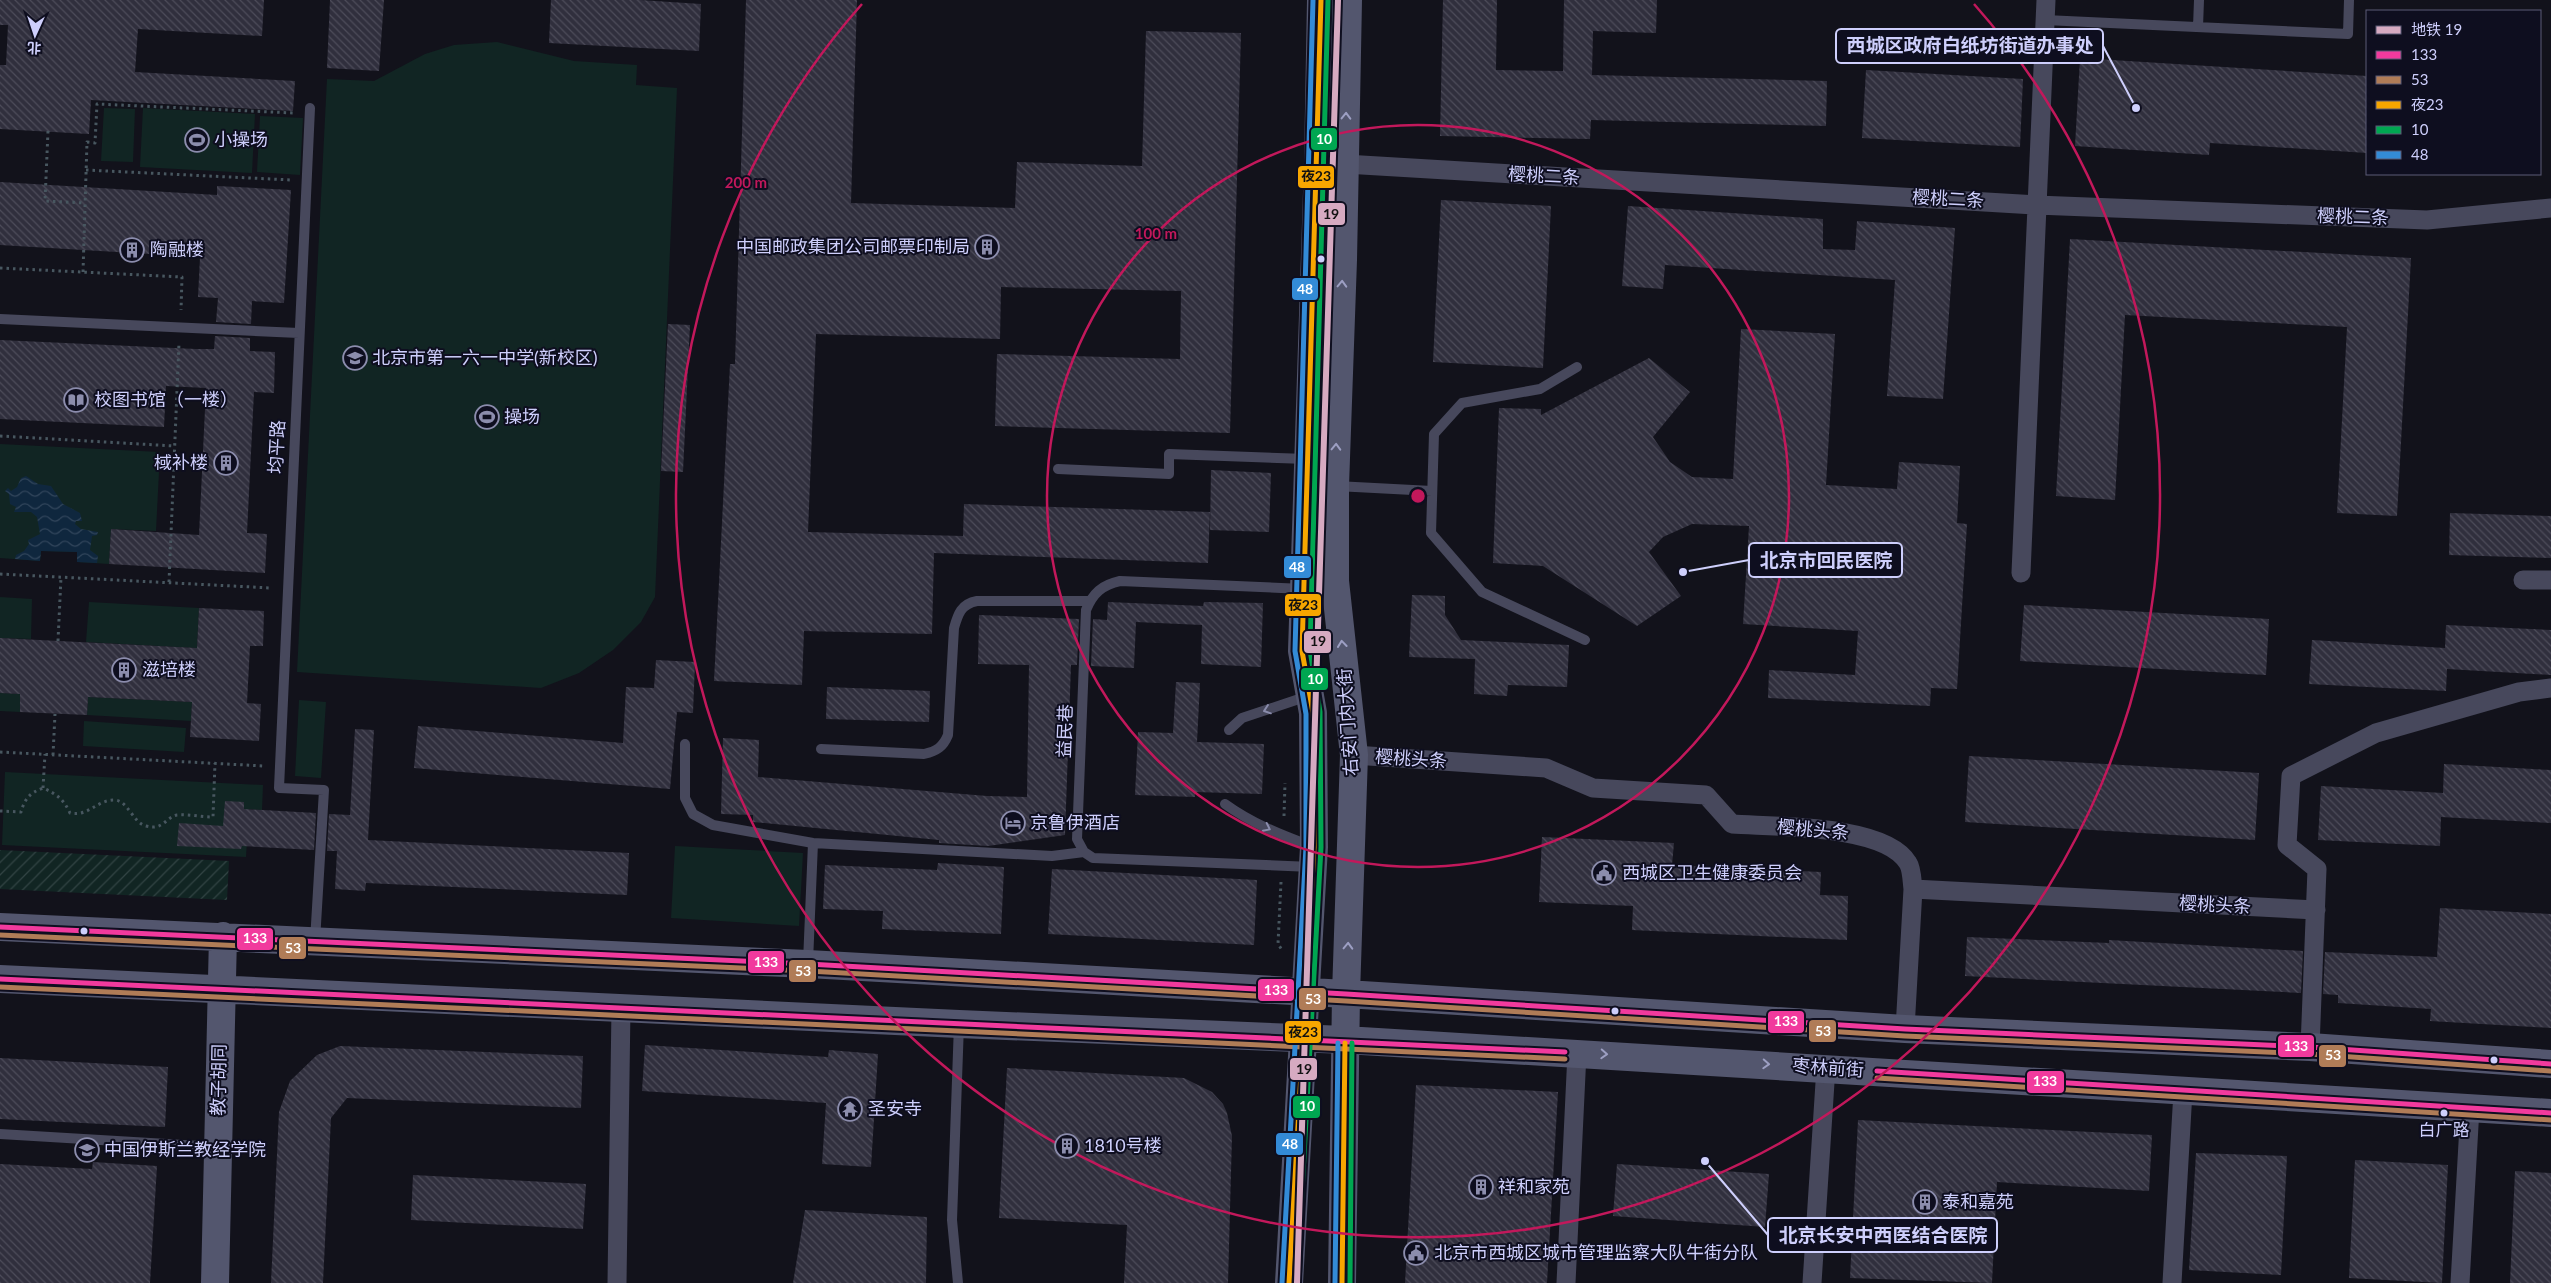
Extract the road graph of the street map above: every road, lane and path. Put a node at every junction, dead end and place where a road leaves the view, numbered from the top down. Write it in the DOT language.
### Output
graph roads {
  1 [pos="1321,0"];
  2 [pos="1348,0"];
  3 [pos="2046,0"];
  4 [pos="2199,0"];
  5 [pos="2349,0"];
  6 [pos="2045,20"];
  7 [pos="2198,27"];
  8 [pos="310,111"];
  9 [pos="48,131"];
  10 [pos="1318,162"];
  11 [pos="1345,164"];
  12 [pos="86,170"];
  13 [pos="306,181"];
  14 [pos="85,203"];
  15 [pos="2036,205"];
  16 [pos="2551,208"];
  17 [pos="0,268"];
  18 [pos="83,272"];
  19 [pos="0,318"];
  20 [pos="180,327"];
  21 [pos="299,333"];
  22 [pos="1577,367"];
  23 [pos="0,436"];
  24 [pos="175,446"];
  25 [pos="1308,459"];
  26 [pos="1058,469"];
  27 [pos="1334,486"];
  28 [pos="1432,491"];
  29 [pos="2021,573"];
  30 [pos="0,574"];
  31 [pos="61,577"];
  32 [pos="2523,580"];
  33 [pos="2551,580"];
  34 [pos="169,582"];
  35 [pos="287,589"];
  36 [pos="1304,589"];
  37 [pos="1090,601"];
  38 [pos="58,640"];
  39 [pos="1586,640"];
  40 [pos="2551,688"];
  41 [pos="1309,695"];
  42 [pos="55,714"];
  43 [pos="1229,730"];
  44 [pos="684,744"];
  45 [pos="821,749"];
  46 [pos="0,752"];
  47 [pos="45,754"];
  48 [pos="53,754"];
  49 [pos="1354,755"];
  50 [pos="216,763"];
  51 [pos="280,766"];
  52 [pos="44,788"];
  53 [pos="1225,804"];
  54 [pos="0,811"];
  55 [pos="813,843"];
  56 [pos="1084,852"];
  57 [pos="1313,857"];
  58 [pos="1913,889"];
  59 [pos="2316,910"];
  60 [pos="0,926"];
  61 [pos="223,936"];
  62 [pos="315,941"];
  63 [pos="808,964"];
  64 [pos="0,979"];
  65 [pos="221,991"];
  66 [pos="1306,993"];
  67 [pos="1346,994"];
  68 [pos="621,1008"];
  69 [pos="959,1024"];
  70 [pos="1905,1029"];
  71 [pos="1305,1039"];
  72 [pos="1345,1040"];
  73 [pos="2310,1047"];
  74 [pos="1576,1053"];
  75 [pos="2551,1064"];
  76 [pos="1826,1067"];
  77 [pos="2183,1091"];
  78 [pos="2470,1108"];
  79 [pos="2551,1114"];
  80 [pos="0,1134"];
  81 [pos="218,1147"];
  82 [pos="214,1283"];
  83 [pos="617,1283"];
  84 [pos="958,1283"];
  85 [pos="1289,1283"];
  86 [pos="1342,1283"];
  87 [pos="1566,1283"];
  88 [pos="1812,1283"];
  89 [pos="2172,1283"];
  90 [pos="2460,1283"];
  1 -- 10 [label="main road, 右安门内大街"];
  11 -- 2 [label="main road, 右安门内大街, one-way"];
  3 -- 6 [label="street"];
  4 -- 7 [label="lane"];
  5 -- 7 [label="lane"];
  6 -- 7 [label="lane"];
  6 -- 15 [label="street"];
  8 -- 12 [label="path"];
  8 -- 13 [label="lane, 均平路"];
  9 -- 14 [label="path"];
  10 -- 11 [label="main road"];
  10 -- 25 [label="main road, 右安门内大街"];
  11 -- 15 [label="street, 樱桃二条"];
  27 -- 11 [label="main road, 右安门内大街, one-way"];
  12 -- 13 [label="path"];
  12 -- 14 [label="path"];
  13 -- 21 [label="lane, 均平路"];
  14 -- 18 [label="path"];
  15 -- 16 [label="street, 樱桃二条"];
  15 -- 29 [label="street"];
  17 -- 18 [label="path"];
  18 -- 20 [label="path"];
  19 -- 20 [label="lane"];
  20 -- 21 [label="lane"];
  20 -- 24 [label="path"];
  21 -- 35 [label="lane, 均平路"];
  22 -- 28 [label="lane"];
  23 -- 24 [label="path"];
  24 -- 34 [label="path"];
  25 -- 26 [label="lane"];
  25 -- 36 [label="main road, 右安门内大街"];
  27 -- 28 [label="lane"];
  49 -- 27 [label="main road, 右安门内大街, one-way"];
  28 -- 39 [label="lane"];
  30 -- 31 [label="path"];
  31 -- 34 [label="path"];
  31 -- 38 [label="path"];
  32 -- 33 [label="street"];
  34 -- 35 [label="path"];
  35 -- 51 [label="lane, 均平路"];
  36 -- 37 [label="lane"];
  36 -- 41 [label="main road, 右安门内大街"];
  37 -- 45 [label="lane"];
  37 -- 56 [label="lane, 益民巷"];
  40 -- 59 [label="street"];
  41 -- 43 [label="lane, one-way"];
  41 -- 57 [label="main road, 右安门内大街"];
  42 -- 48 [label="path"];
  44 -- 55 [label="lane"];
  46 -- 47 [label="path"];
  47 -- 48 [label="path"];
  47 -- 52 [label="path"];
  48 -- 50 [label="path"];
  49 -- 58 [label="street, 樱桃头条"];
  67 -- 49 [label="main road, 右安门内大街, one-way"];
  50 -- 51 [label="path"];
  50 -- 52 [label="path"];
  51 -- 62 [label="lane, 均平路"];
  52 -- 54 [label="path"];
  53 -- 57 [label="lane, one-way"];
  55 -- 56 [label="lane"];
  55 -- 63 [label="lane"];
  56 -- 57 [label="lane"];
  57 -- 66 [label="main road, 右安门内大街"];
  58 -- 59 [label="street, 樱桃头条"];
  58 -- 70 [label="street"];
  59 -- 73 [label="street"];
  60 -- 61 [label="main road"];
  61 -- 62 [label="main road"];
  61 -- 65 [label="main road, 教子胡同"];
  62 -- 63 [label="main road"];
  63 -- 66 [label="main road"];
  64 -- 65 [label="main road, 枣林前街"];
  65 -- 68 [label="main road, 枣林前街"];
  65 -- 81 [label="main road, 教子胡同"];
  66 -- 67 [label="main road"];
  66 -- 71 [label="main road, 右安门内大街"];
  67 -- 70 [label="main road"];
  67 -- 72 [label="main road, 右安门内大街"];
  68 -- 69 [label="main road, 枣林前街"];
  68 -- 83 [label="street"];
  69 -- 71 [label="main road, 枣林前街"];
  69 -- 84 [label="lane"];
  70 -- 73 [label="main road"];
  71 -- 72 [label="main road, 枣林前街"];
  71 -- 85 [label="main road, 右安门内大街"];
  72 -- 74 [label="main road, 枣林前街"];
  72 -- 86 [label="main road, 右安门内大街"];
  73 -- 75 [label="main road"];
  74 -- 76 [label="main road, 枣林前街, one-way"];
  74 -- 87 [label="street"];
  76 -- 77 [label="main road, 枣林前街"];
  76 -- 88 [label="street"];
  77 -- 78 [label="main road, 枣林前街"];
  77 -- 89 [label="street"];
  78 -- 79 [label="main road, 枣林前街"];
  78 -- 90 [label="street"];
  80 -- 81 [label="lane"];
  81 -- 82 [label="main road, 教子胡同"];
}
